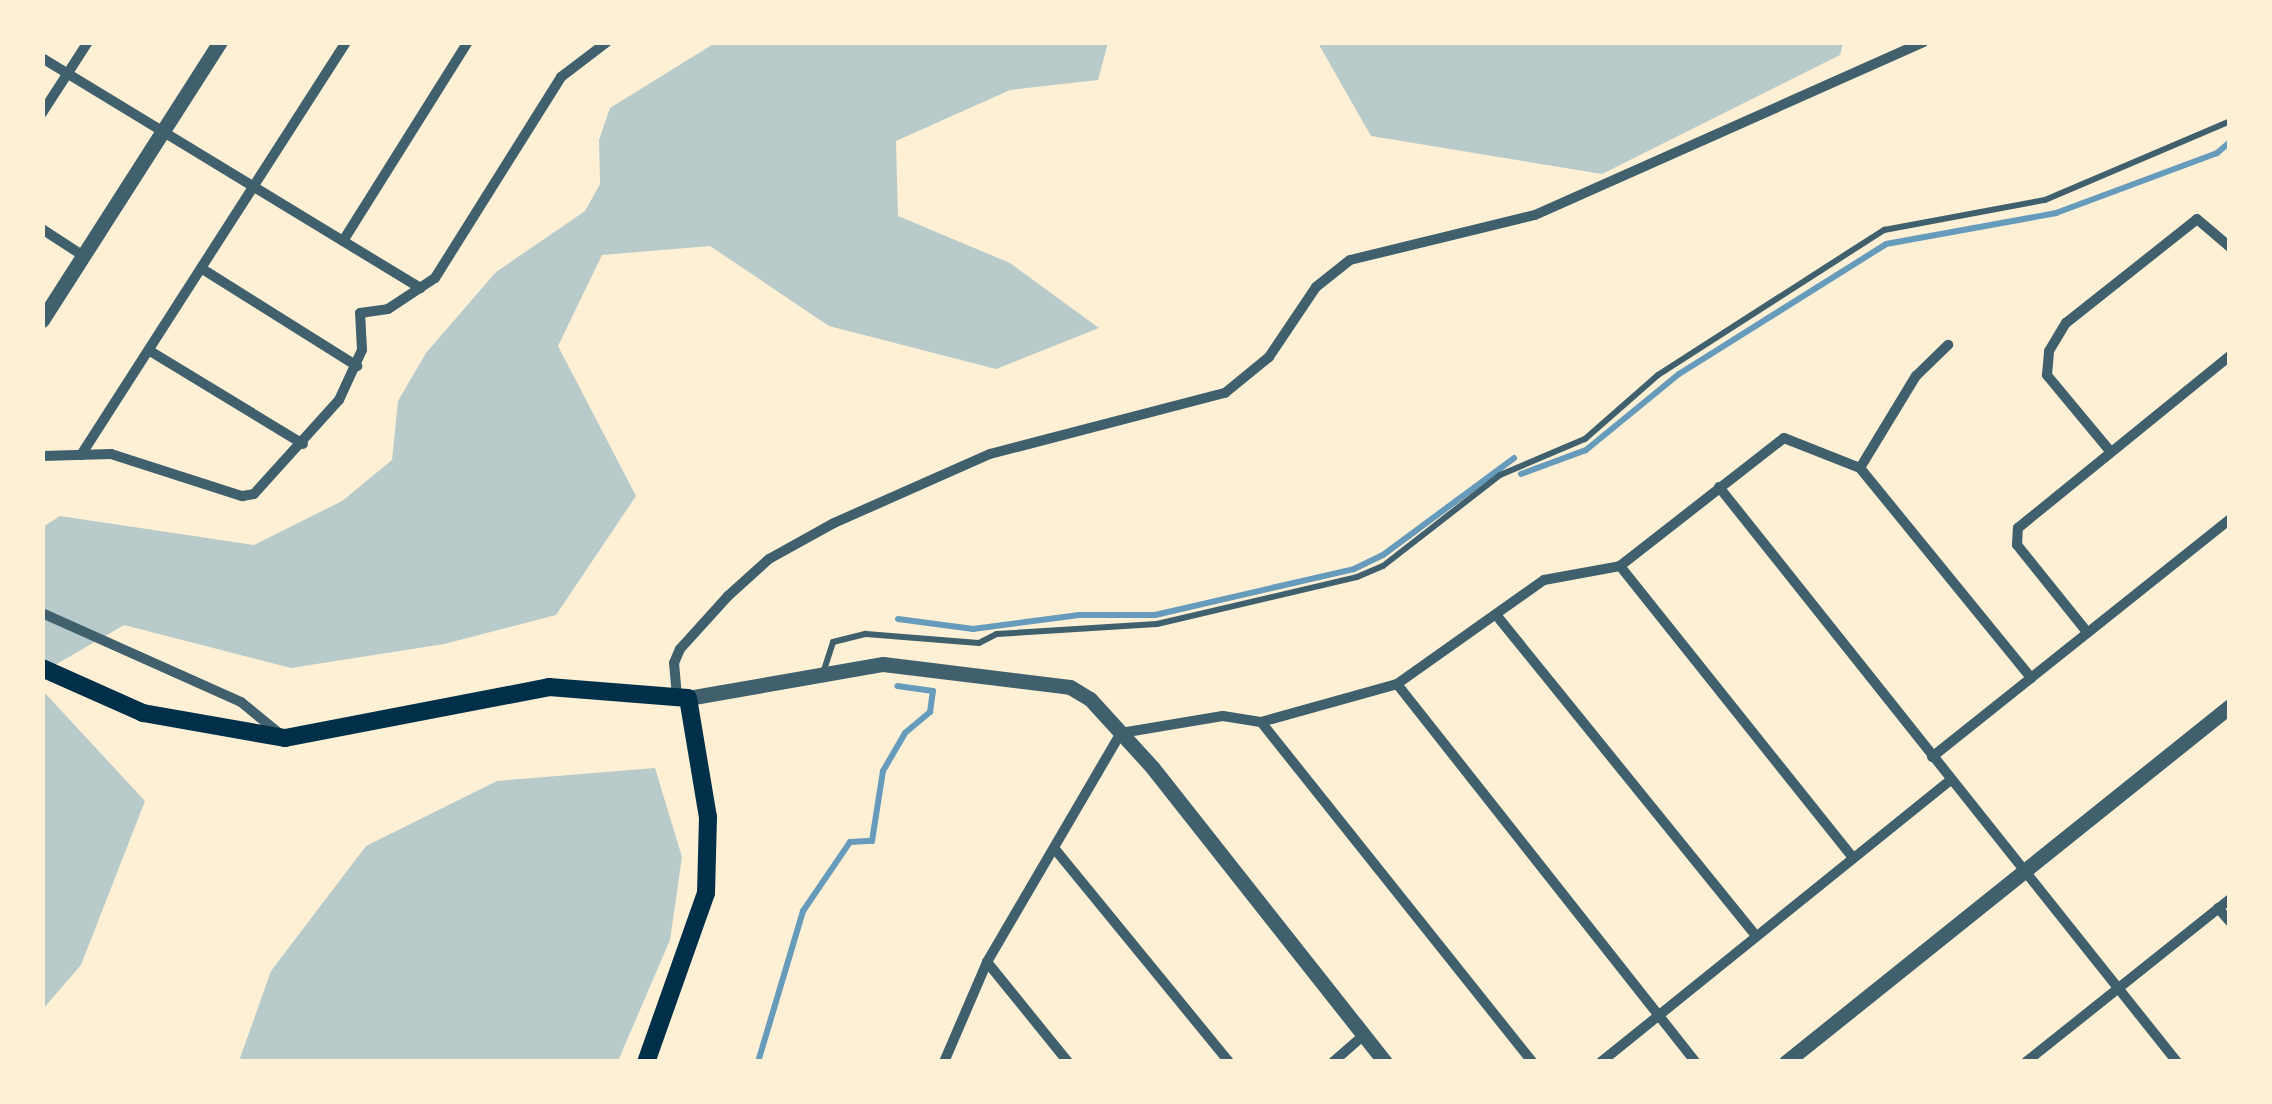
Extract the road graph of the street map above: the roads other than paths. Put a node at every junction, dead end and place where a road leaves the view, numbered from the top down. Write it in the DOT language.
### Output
graph roads {
  1 [pos="88,42"];
  2 [pos="220,42"];
  3 [pos="346,42"];
  4 [pos="468,42"];
  5 [pos="607,42"];
  6 [pos="1923,42"];
  7 [pos="42,58"];
  8 [pos="68,74"];
  9 [pos="42,113"];
  10 [pos="2230,120"];
  11 [pos="164,132"];
  12 [pos="255,187"];
  13 [pos="42,229"];
  14 [pos="343,241"];
  15 [pos="2230,247"];
  16 [pos="82,255"];
  17 [pos="204,270"];
  18 [pos="421,288"];
  19 [pos="42,320"];
  20 [pos="1948,344"];
  21 [pos="150,351"];
  22 [pos="2230,356"];
  23 [pos="357,366"];
  24 [pos="302,444"];
  25 [pos="2110,451"];
  26 [pos="81,455"];
  27 [pos="42,456"];
  28 [pos="1860,468"];
  29 [pos="1719,488"];
  30 [pos="2229,520"];
  31 [pos="1620,566"];
  32 [pos="42,613"];
  33 [pos="1497,616"];
  34 [pos="2087,632"];
  35 [pos="42,668"];
  36 [pos="824,670"];
  37 [pos="2030,678"];
  38 [pos="1396,684"];
  39 [pos="682,697"];
  40 [pos="2230,706"];
  41 [pos="1261,722"];
  42 [pos="1121,732"];
  43 [pos="285,738"];
  44 [pos="1932,756"];
  45 [pos="1950,780"];
  46 [pos="1054,848"];
  47 [pos="1852,857"];
  48 [pos="2023,872"];
  49 [pos="2230,899"];
  50 [pos="2218,908"];
  51 [pos="2230,922"];
  52 [pos="1754,935"];
  53 [pos="986,962"];
  54 [pos="2118,986"];
  55 [pos="1658,1016"];
  56 [pos="1364,1035"];
  57 [pos="646,1062"];
  58 [pos="944,1062"];
  59 [pos="1068,1062"];
  60 [pos="1229,1062"];
  61 [pos="1333,1062"];
  62 [pos="1386,1062"];
  63 [pos="1532,1062"];
  64 [pos="1602,1062"];
  65 [pos="1696,1062"];
  66 [pos="1786,1062"];
  67 [pos="2026,1062"];
  68 [pos="2177,1062"];
  1 -- 8 [label="street"];
  2 -- 11 [label="street"];
  3 -- 12 [label="street"];
  4 -- 14 [label="street"];
  5 -- 18 [label="street"];
  6 -- 39 [label="street"];
  7 -- 8 [label="street"];
  8 -- 9 [label="street"];
  8 -- 11 [label="street"];
  10 -- 36 [label="lane"];
  11 -- 12 [label="street"];
  11 -- 16 [label="street"];
  12 -- 14 [label="street"];
  12 -- 17 [label="street"];
  13 -- 16 [label="street"];
  14 -- 18 [label="street"];
  15 -- 25 [label="street"];
  16 -- 19 [label="street"];
  17 -- 21 [label="street"];
  17 -- 23 [label="street"];
  18 -- 23 [label="street"];
  20 -- 28 [label="street"];
  21 -- 24 [label="street"];
  21 -- 26 [label="street"];
  22 -- 25 [label="street"];
  23 -- 24 [label="street"];
  24 -- 26 [label="street"];
  25 -- 34 [label="street"];
  26 -- 27 [label="street"];
  28 -- 29 [label="street"];
  28 -- 37 [label="street"];
  29 -- 31 [label="street"];
  29 -- 44 [label="street"];
  30 -- 34 [label="street"];
  31 -- 33 [label="street"];
  31 -- 47 [label="street"];
  32 -- 43 [label="street"];
  33 -- 38 [label="street"];
  33 -- 52 [label="street"];
  34 -- 37 [label="street"];
  35 -- 43 [label="main road"];
  36 -- 39 [label="street"];
  36 -- 42 [label="street"];
  37 -- 44 [label="street"];
  38 -- 41 [label="street"];
  38 -- 55 [label="street"];
  39 -- 43 [label="main road"];
  39 -- 57 [label="main road"];
  40 -- 48 [label="street"];
  41 -- 42 [label="street"];
  41 -- 63 [label="street"];
  42 -- 46 [label="street"];
  42 -- 56 [label="street"];
  44 -- 45 [label="street"];
  45 -- 47 [label="street"];
  45 -- 48 [label="street"];
  46 -- 53 [label="street"];
  46 -- 60 [label="street"];
  47 -- 52 [label="street"];
  48 -- 54 [label="street"];
  48 -- 66 [label="street"];
  49 -- 50 [label="street"];
  50 -- 51 [label="street"];
  50 -- 54 [label="street"];
  52 -- 55 [label="street"];
  53 -- 58 [label="street"];
  53 -- 59 [label="street"];
  54 -- 67 [label="street"];
  54 -- 68 [label="street"];
  55 -- 64 [label="street"];
  55 -- 65 [label="street"];
  56 -- 61 [label="street"];
  56 -- 62 [label="street"];
}
